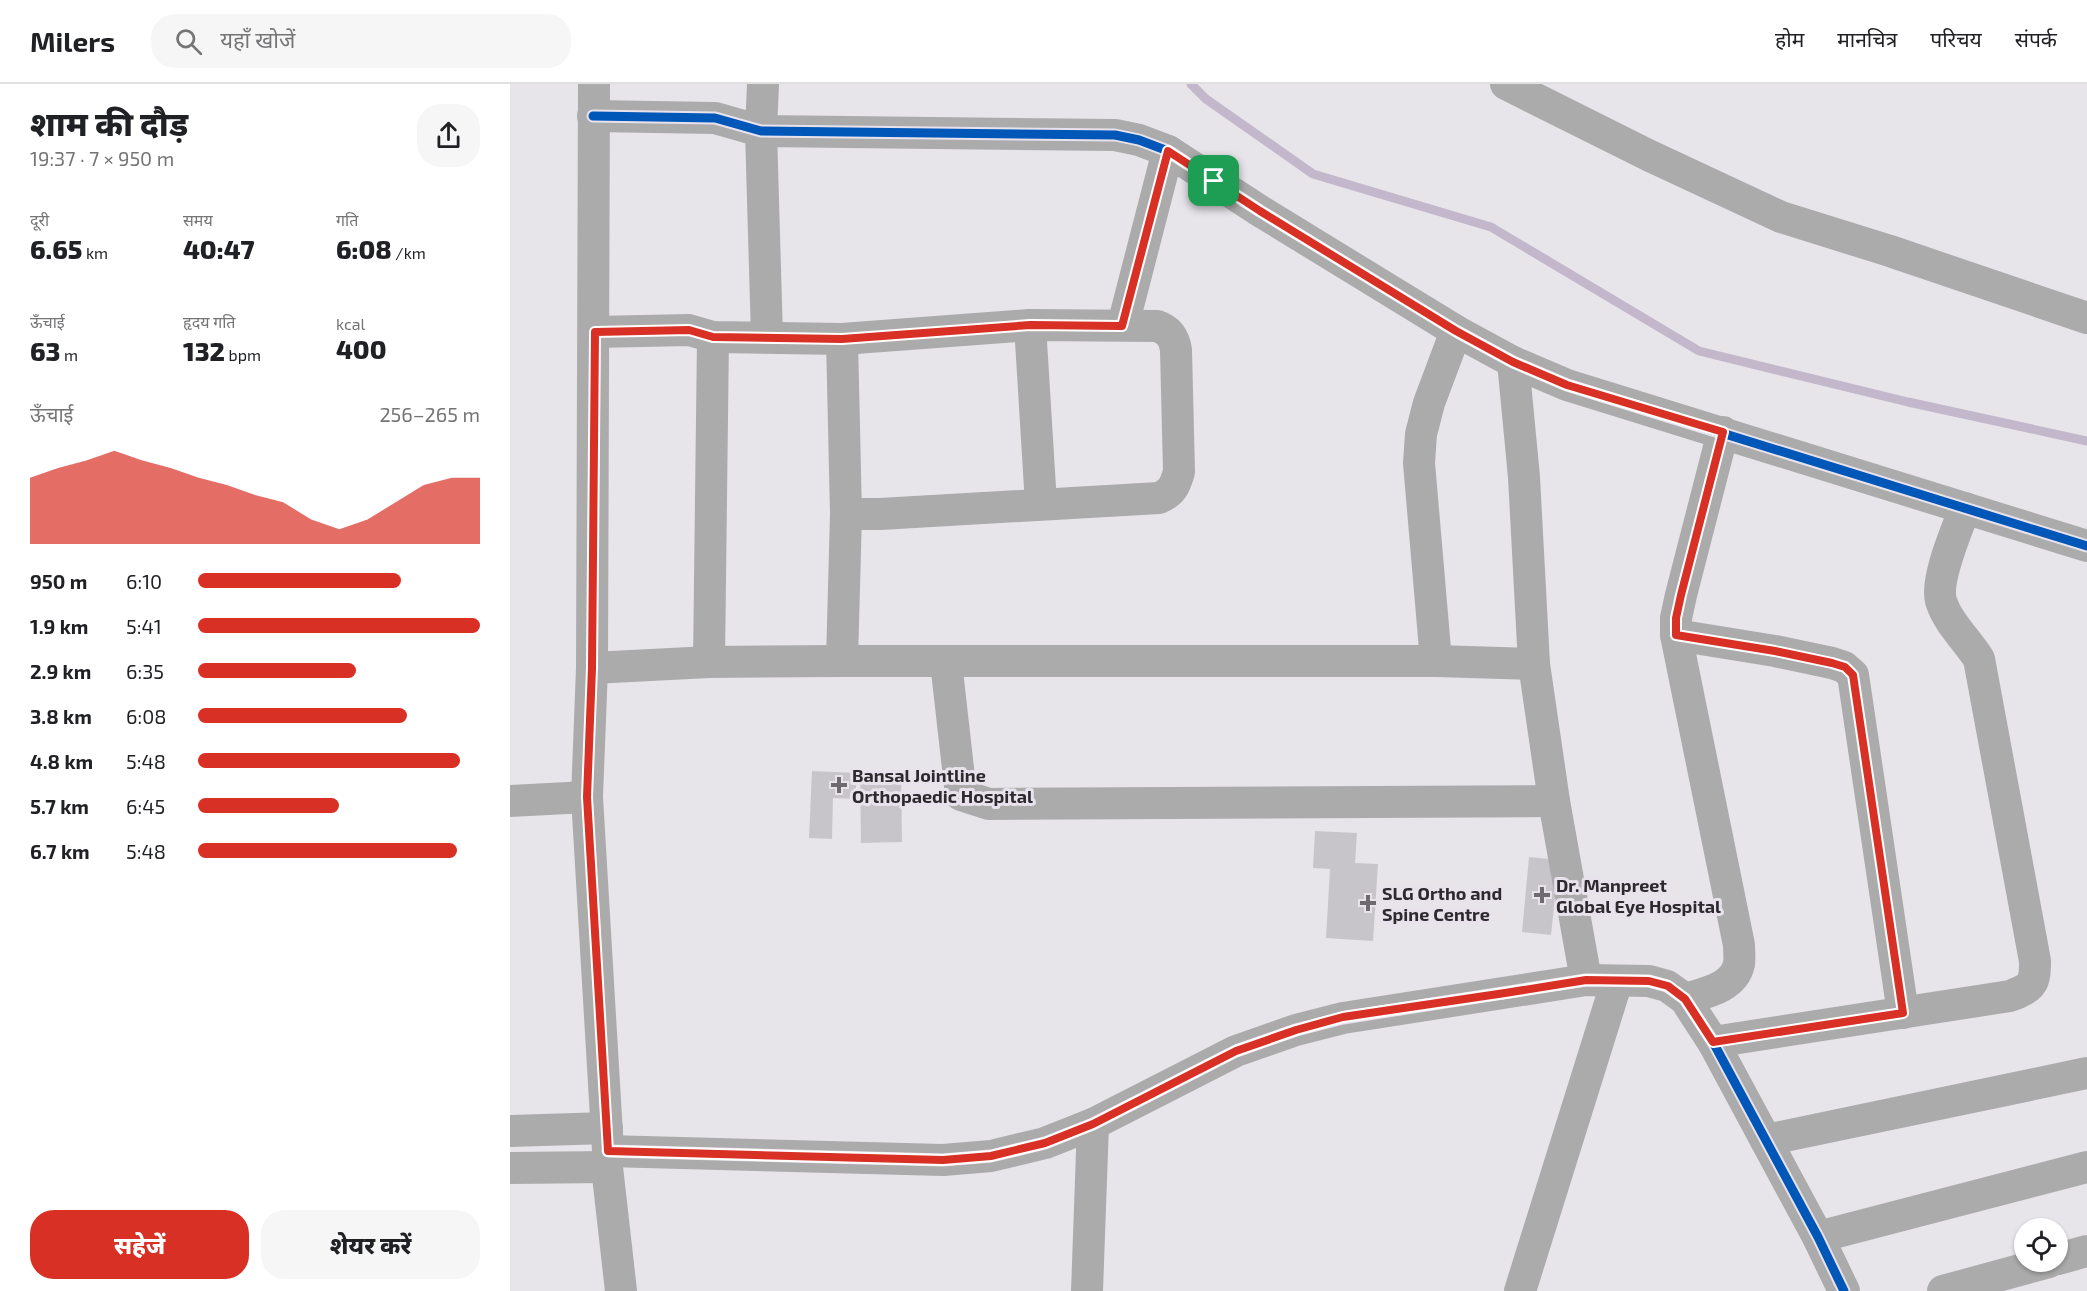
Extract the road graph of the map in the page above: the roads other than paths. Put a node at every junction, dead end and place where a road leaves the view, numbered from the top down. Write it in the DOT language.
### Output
graph roads {
  1 [pos="594,84"];
  2 [pos="763,84"];
  3 [pos="1506,84"];
  4 [pos="593,116"];
  5 [pos="761,131"];
  6 [pos="1168,151"];
  7 [pos="2087,318"];
  8 [pos="1030,325"];
  9 [pos="1122,326"];
  10 [pos="1456,331"];
  11 [pos="595,332"];
  12 [pos="713,337"];
  13 [pos="766,337"];
  14 [pos="842,339"];
  15 [pos="1513,362"];
  16 [pos="1723,432"];
  17 [pos="1041,504"];
  18 [pos="1965,508"];
  19 [pos="846,514"];
  20 [pos="2087,546"];
  21 [pos="1676,635"];
  22 [pos="842,661"];
  23 [pos="1436,661"];
  24 [pos="709,662"];
  25 [pos="946,662"];
  26 [pos="1534,664"];
  27 [pos="592,668"];
  28 [pos="587,797"];
  29 [pos="510,801"];
  30 [pos="1554,801"];
  31 [pos="1586,980"];
  32 [pos="1617,981"];
  33 [pos="1685,999"];
  34 [pos="1903,1013"];
  35 [pos="1713,1042"];
  36 [pos="2087,1073"];
  37 [pos="1093,1124"];
  38 [pos="510,1131"];
  39 [pos="1766,1140"];
  40 [pos="607,1149"];
  41 [pos="2087,1167"];
  42 [pos="510,1168"];
  43 [pos="1818,1237"];
  44 [pos="2087,1251"];
  45 [pos="2068,1256"];
  46 [pos="2014,1271"];
  47 [pos="621,1291"];
  48 [pos="1087,1291"];
  49 [pos="1520,1291"];
  50 [pos="1844,1291"];
  51 [pos="1942,1291"];
  1 -- 4 [label="street"];
  2 -- 5 [label="street"];
  3 -- 7 [label="street"];
  4 -- 5 [label="street"];
  4 -- 11 [label="street"];
  5 -- 6 [label="street"];
  5 -- 13 [label="street"];
  6 -- 9 [label="street"];
  6 -- 10 [label="street"];
  8 -- 9 [label="street"];
  8 -- 14 [label="street"];
  8 -- 17 [label="street"];
  9 -- 17 [label="street"];
  10 -- 15 [label="street"];
  10 -- 23 [label="street"];
  11 -- 12 [label="street"];
  11 -- 27 [label="street"];
  12 -- 13 [label="street"];
  12 -- 24 [label="street"];
  13 -- 14 [label="street"];
  14 -- 19 [label="street"];
  15 -- 16 [label="street"];
  15 -- 26 [label="street"];
  16 -- 18 [label="street"];
  16 -- 21 [label="street"];
  17 -- 19 [label="street"];
  18 -- 20 [label="street"];
  18 -- 34 [label="street"];
  19 -- 22 [label="street"];
  21 -- 33 [label="street"];
  21 -- 34 [label="street"];
  22 -- 24 [label="street"];
  22 -- 25 [label="street"];
  23 -- 25 [label="street"];
  23 -- 26 [label="street"];
  24 -- 27 [label="street"];
  25 -- 30 [label="street"];
  26 -- 30 [label="street"];
  27 -- 28 [label="street"];
  28 -- 29 [label="street"];
  28 -- 40 [label="street"];
  30 -- 31 [label="street"];
  31 -- 32 [label="street"];
  31 -- 37 [label="street"];
  32 -- 33 [label="street"];
  32 -- 49 [label="street"];
  33 -- 35 [label="street"];
  34 -- 35 [label="street"];
  35 -- 39 [label="street"];
  36 -- 39 [label="street"];
  37 -- 40 [label="street"];
  37 -- 48 [label="street"];
  38 -- 40 [label="street"];
  39 -- 43 [label="street"];
  40 -- 42 [label="street"];
  40 -- 47 [label="street"];
  41 -- 43 [label="street"];
  43 -- 50 [label="street"];
  44 -- 45 [label="street"];
  46 -- 51 [label="street"];
}
